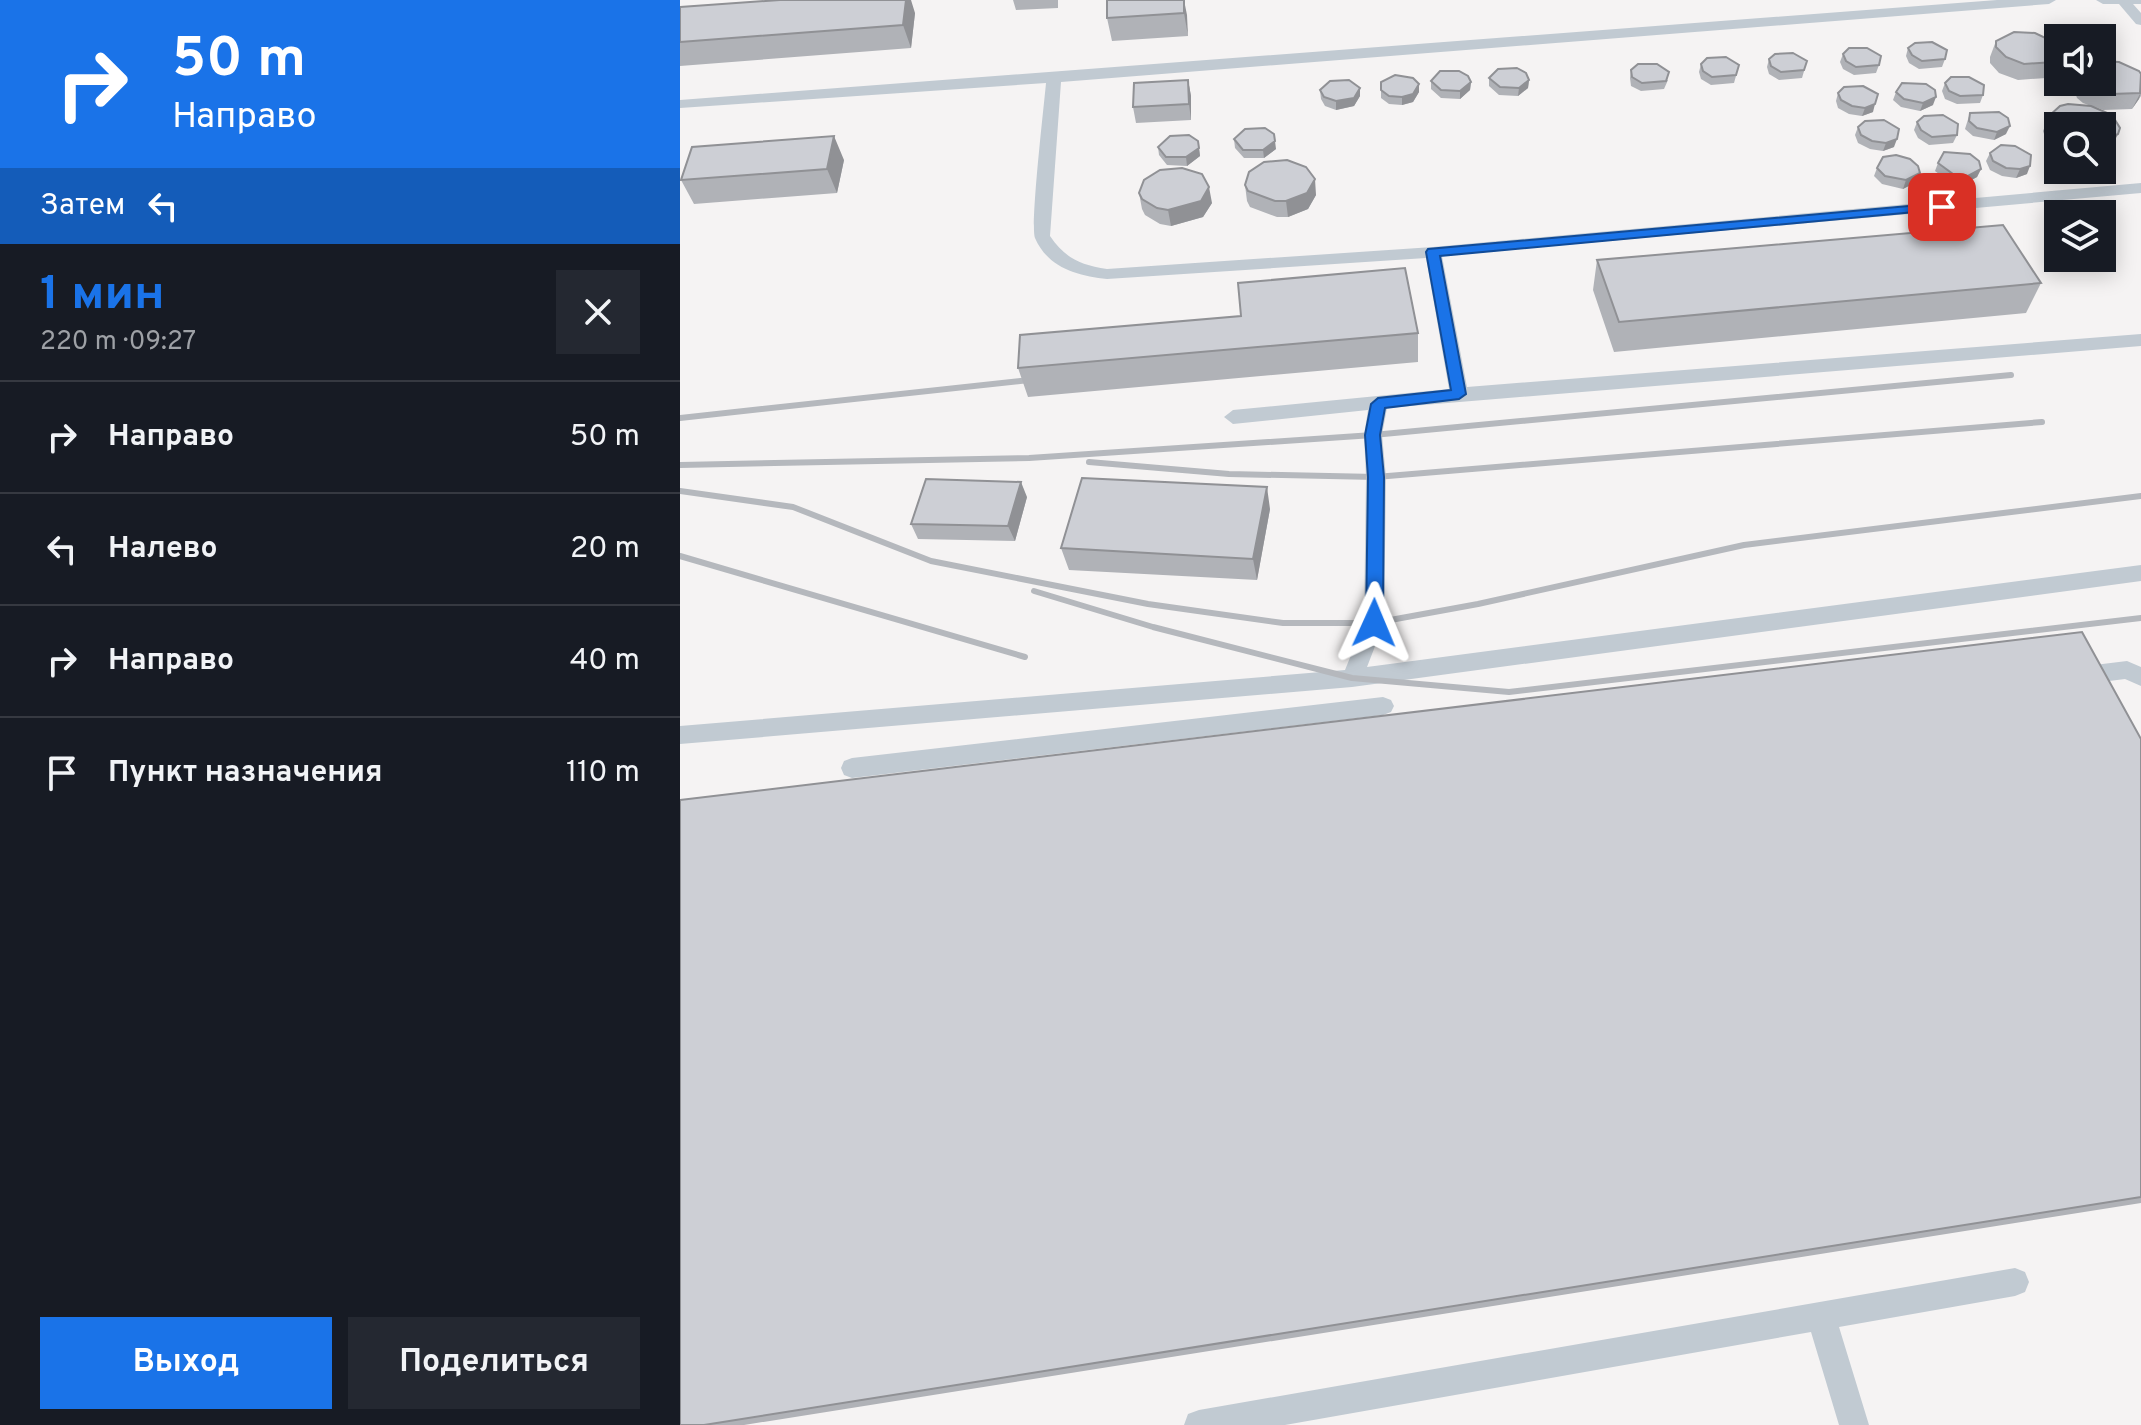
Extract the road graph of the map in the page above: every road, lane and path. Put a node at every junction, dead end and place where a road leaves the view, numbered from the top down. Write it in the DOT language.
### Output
graph roads {
  1 [pos="2049,0"];
  2 [pos="2103,0"];
  3 [pos="2141,0"];
  4 [pos="2124,2"];
  5 [pos="2141,21"];
  6 [pos="1054,78"];
  7 [pos="680,104"];
  8 [pos="2139,192"];
  9 [pos="1433,252"];
  10 [pos="2141,340"];
  11 [pos="1459,394"];
  12 [pos="1378,404"];
  13 [pos="1233,417"];
  14 [pos="2141,573"];
  15 [pos="2078,676"];
  16 [pos="2141,677"];
  17 [pos="1352,678"];
  18 [pos="1230,688"];
  19 [pos="1383,706"];
  20 [pos="1234,724"];
  21 [pos="680,735"];
  22 [pos="852,768"];
  23 [pos="2015,1282"];
  24 [pos="1821,1316"];
  25 [pos="1199,1425"];
  26 [pos="1854,1425"];
  1 -- 6 [label="lane"];
  2 -- 4 [label="lane"];
  3 -- 4 [label="lane"];
  4 -- 5 [label="lane"];
  6 -- 7 [label="lane"];
  6 -- 9 [label="lane"];
  8 -- 9 [label="lane"];
  9 -- 11 [label="lane"];
  10 -- 11 [label="lane"];
  11 -- 12 [label="lane"];
  12 -- 13 [label="lane"];
  12 -- 17 [label="lane"];
  14 -- 17 [label="lane"];
  15 -- 16 [label="lane"];
  17 -- 18 [label="lane"];
  18 -- 20 [label="lane"];
  18 -- 21 [label="lane"];
  19 -- 20 [label="lane"];
  20 -- 22 [label="lane"];
  23 -- 24 [label="lane"];
  24 -- 25 [label="lane"];
  24 -- 26 [label="lane"];
}
